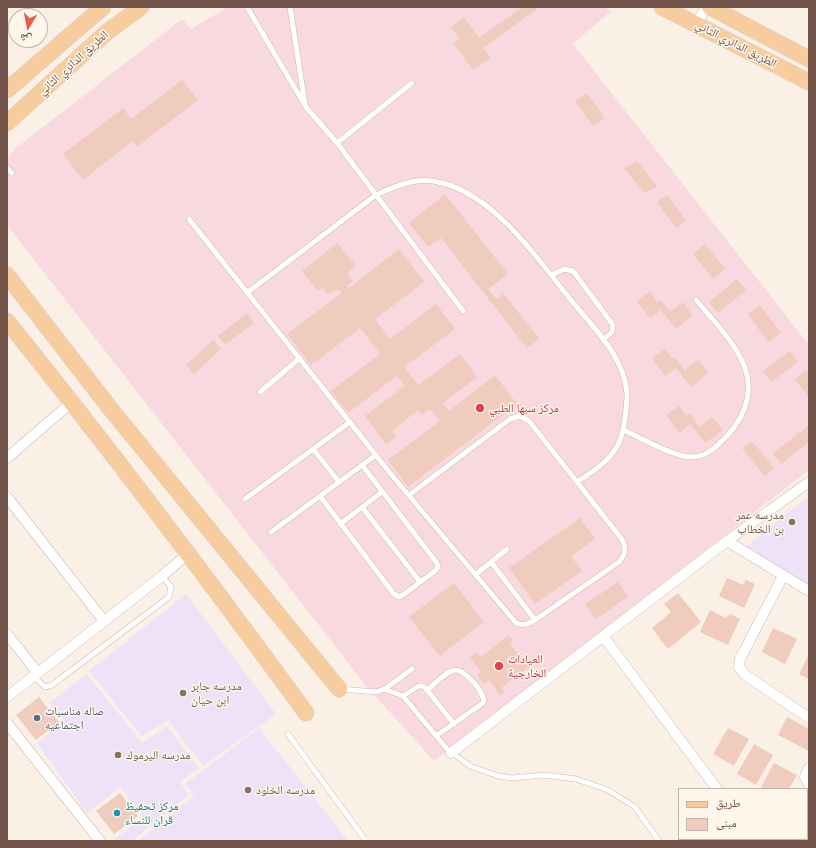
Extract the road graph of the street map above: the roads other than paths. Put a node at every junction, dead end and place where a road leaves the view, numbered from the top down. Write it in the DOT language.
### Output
graph roads {
  1 [pos="103,7"];
  2 [pos="141,7"];
  3 [pos="247,7"];
  4 [pos="290,7"];
  5 [pos="662,7"];
  6 [pos="707,7"];
  7 [pos="710,7"];
  8 [pos="695,24"];
  9 [pos="809,59"];
  10 [pos="809,82"];
  11 [pos="412,83"];
  12 [pos="7,90"];
  13 [pos="306,107"];
  14 [pos="7,122"];
  15 [pos="338,143"];
  16 [pos="7,168"];
  17 [pos="12,173"];
  18 [pos="376,195"];
  19 [pos="189,218"];
  20 [pos="7,275"];
  21 [pos="552,275"];
  22 [pos="248,292"];
  23 [pos="696,300"];
  24 [pos="462,311"];
  25 [pos="7,320"];
  26 [pos="604,340"];
  27 [pos="300,358"];
  28 [pos="260,392"];
  29 [pos="72,402"];
  30 [pos="110,407"];
  31 [pos="89,422"];
  32 [pos="350,422"];
  33 [pos="624,430"];
  34 [pos="314,449"];
  35 [pos="376,455"];
  36 [pos="7,458"];
  37 [pos="362,465"];
  38 [pos="339,482"];
  39 [pos="577,482"];
  40 [pos="809,482"];
  41 [pos="382,492"];
  42 [pos="409,495"];
  43 [pos="320,496"];
  44 [pos="7,497"];
  45 [pos="245,499"];
  46 [pos="362,507"];
  47 [pos="340,524"];
  48 [pos="271,532"];
  49 [pos="727,541"];
  50 [pos="507,549"];
  51 [pos="189,553"];
  52 [pos="491,562"];
  53 [pos="475,575"];
  54 [pos="162,576"];
  55 [pos="783,576"];
  56 [pos="420,582"];
  57 [pos="809,591"];
  58 [pos="535,620"];
  59 [pos="104,622"];
  60 [pos="7,634"];
  61 [pos="603,636"];
  62 [pos="412,669"];
  63 [pos="35,675"];
  64 [pos="339,689"];
  65 [pos="384,690"];
  66 [pos="427,690"];
  67 [pos="403,696"];
  68 [pos="7,697"];
  69 [pos="306,713"];
  70 [pos="809,718"];
  71 [pos="7,723"];
  72 [pos="454,724"];
  73 [pos="288,734"];
  74 [pos="436,736"];
  75 [pos="451,753"];
  76 [pos="809,768"];
  77 [pos="809,786"];
  78 [pos="716,788"];
  79 [pos="100,841"];
  80 [pos="366,841"];
  81 [pos="659,841"];
  1 -- 12 [label="main road, الطريق الدائري الثاني"];
  2 -- 14 [label="main road, الطريق الدائري الثاني"];
  3 -- 13 [label="lane"];
  4 -- 13 [label="lane"];
  5 -- 8 [label="main road, الطريق الدائري الثاني"];
  6 -- 8 [label="street"];
  7 -- 9 [label="main road, الطريق الدائري الثاني"];
  8 -- 10 [label="main road, الطريق الدائري الثاني"];
  11 -- 15 [label="lane"];
  13 -- 15 [label="lane"];
  15 -- 18 [label="lane"];
  16 -- 17 [label="lane"];
  18 -- 21 [label="lane"];
  18 -- 22 [label="lane"];
  18 -- 24 [label="lane"];
  19 -- 22 [label="lane"];
  20 -- 30 [label="main road"];
  21 -- 26 [label="lane"];
  21 -- 26 [label="lane"];
  22 -- 27 [label="lane"];
  23 -- 33 [label="lane"];
  25 -- 29 [label="main road"];
  26 -- 33 [label="lane"];
  27 -- 28 [label="lane"];
  27 -- 32 [label="lane"];
  29 -- 31 [label="main road"];
  29 -- 36 [label="street"];
  30 -- 31 [label="main road"];
  30 -- 64 [label="main road"];
  31 -- 51 [label="main road"];
  32 -- 34 [label="lane"];
  32 -- 35 [label="lane"];
  33 -- 39 [label="lane"];
  34 -- 38 [label="lane"];
  34 -- 45 [label="lane"];
  35 -- 37 [label="lane"];
  35 -- 42 [label="lane"];
  37 -- 38 [label="lane"];
  37 -- 41 [label="lane"];
  38 -- 43 [label="lane"];
  39 -- 42 [label="lane"];
  39 -- 58 [label="lane"];
  40 -- 49 [label="street"];
  41 -- 46 [label="lane"];
  41 -- 56 [label="lane"];
  42 -- 53 [label="lane"];
  43 -- 47 [label="lane"];
  43 -- 48 [label="lane"];
  44 -- 59 [label="street"];
  46 -- 47 [label="lane"];
  46 -- 56 [label="lane"];
  47 -- 56 [label="lane"];
  49 -- 55 [label="street"];
  49 -- 61 [label="street"];
  50 -- 52 [label="lane"];
  51 -- 54 [label="street"];
  51 -- 69 [label="main road"];
  52 -- 53 [label="lane"];
  52 -- 58 [label="lane"];
  53 -- 58 [label="lane"];
  54 -- 59 [label="street"];
  54 -- 63 [label="lane"];
  55 -- 57 [label="street"];
  55 -- 70 [label="street"];
  59 -- 63 [label="street"];
  60 -- 63 [label="street"];
  61 -- 75 [label="street"];
  61 -- 78 [label="street"];
  62 -- 65 [label="lane"];
  63 -- 68 [label="street"];
  64 -- 65 [label="lane"];
  65 -- 67 [label="lane"];
  66 -- 67 [label="lane"];
  66 -- 72 [label="lane"];
  66 -- 72 [label="lane"];
  67 -- 74 [label="lane"];
  71 -- 79 [label="street"];
  72 -- 74 [label="lane"];
  73 -- 80 [label="lane"];
  74 -- 75 [label="lane"];
  75 -- 81 [label="lane"];
  76 -- 77 [label="street"];
}
